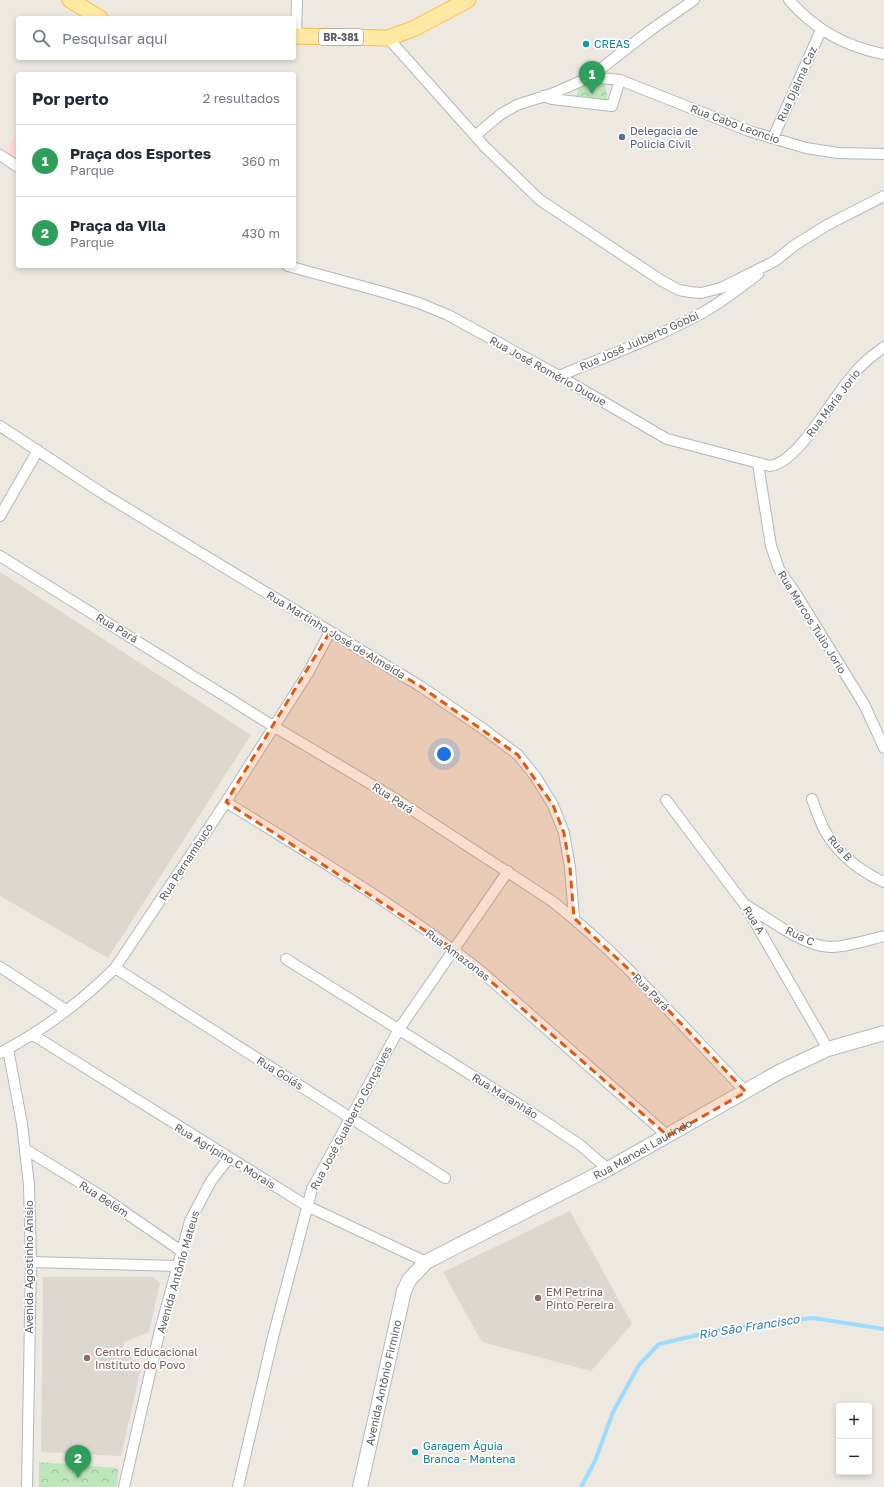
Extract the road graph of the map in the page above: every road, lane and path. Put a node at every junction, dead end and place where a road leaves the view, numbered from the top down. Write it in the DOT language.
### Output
graph roads {
  1 [pos="70,0"];
  2 [pos="297,0"];
  3 [pos="468,0"];
  4 [pos="694,0"];
  5 [pos="789,0"];
  6 [pos="97,16"];
  7 [pos="296,18"];
  8 [pos="821,30"];
  9 [pos="296,36"];
  10 [pos="388,38"];
  11 [pos="884,54"];
  12 [pos="590,77"];
  13 [pos="620,80"];
  14 [pos="542,96"];
  15 [pos="476,135"];
  16 [pos="773,138"];
  17 [pos="884,154"];
  18 [pos="0,155"];
  19 [pos="16,166"];
  20 [pos="884,196"];
  21 [pos="776,261"];
  22 [pos="295,268"];
  23 [pos="884,346"];
  24 [pos="559,376"];
  25 [pos="0,426"];
  26 [pos="801,445"];
  27 [pos="38,450"];
  28 [pos="758,464"];
  29 [pos="0,516"];
  30 [pos="0,556"];
  31 [pos="330,632"];
  32 [pos="273,726"];
  33 [pos="884,748"];
  34 [pos="812,799"];
  35 [pos="666,800"];
  36 [pos="226,802"];
  37 [pos="508,871"];
  38 [pos="884,882"];
  39 [pos="745,905"];
  40 [pos="574,918"];
  41 [pos="884,936"];
  42 [pos="455,950"];
  43 [pos="286,958"];
  44 [pos="0,968"];
  45 [pos="114,968"];
  46 [pos="66,1010"];
  47 [pos="399,1029"];
  48 [pos="884,1034"];
  49 [pos="33,1035"];
  50 [pos="828,1048"];
  51 [pos="4,1051"];
  52 [pos="746,1092"];
  53 [pos="350,1119"];
  54 [pos="668,1136"];
  55 [pos="26,1149"];
  56 [pos="228,1158"];
  57 [pos="608,1169"];
  58 [pos="445,1178"];
  59 [pos="307,1206"];
  60 [pos="182,1251"];
  61 [pos="31,1262"];
  62 [pos="426,1262"];
  63 [pos="177,1266"];
  64 [pos="409,1280"];
  65 [pos="27,1487"];
  66 [pos="124,1487"];
  67 [pos="238,1487"];
  68 [pos="360,1487"];
  1 -- 6 [label="main road"];
  2 -- 7 [label="street"];
  3 -- 10 [label="main road, BR-381"];
  4 -- 12 [label="street"];
  5 -- 8 [label="street"];
  8 -- 11 [label="street"];
  8 -- 16 [label="street, Rua Djalma Caz"];
  9 -- 10 [label="main road, BR-381"];
  10 -- 15 [label="street"];
  12 -- 13 [label="street, Rua Cabo Leoncio"];
  12 -- 14 [label="street"];
  13 -- 14 [label="street"];
  13 -- 16 [label="street, Rua Cabo Leoncio"];
  14 -- 15 [label="street"];
  15 -- 21 [label="street, Rua José Julberto Gobbi"];
  16 -- 17 [label="street, Rua Cabo Leoncio"];
  18 -- 19 [label="street"];
  20 -- 21 [label="street, Rua José Julberto Gobbi"];
  21 -- 24 [label="street, Rua José Julberto Gobbi"];
  22 -- 24 [label="street, Rua José Romério Duque"];
  23 -- 26 [label="street, Rua Maria Jorio"];
  24 -- 28 [label="street, Rua José Romério Duque"];
  25 -- 27 [label="street, Rua Martinho José de Almeida"];
  26 -- 28 [label="street, Rua José Romério Duque"];
  27 -- 29 [label="street"];
  27 -- 31 [label="street, Rua Martinho José de Almeida"];
  28 -- 33 [label="street, Rua Marcos Tulio Jorio"];
  30 -- 32 [label="street, Rua Pará"];
  31 -- 32 [label="street, Rua Pernambuco"];
  31 -- 40 [label="street, Rua Martinho José de Almeida"];
  32 -- 36 [label="street, Rua Pernambuco"];
  32 -- 37 [label="street, Rua Pará"];
  34 -- 38 [label="street, Rua B"];
  35 -- 39 [label="street, Rua A"];
  36 -- 42 [label="street, Rua Amazonas"];
  36 -- 45 [label="street, Rua Pernambuco"];
  37 -- 40 [label="street, Rua Pará"];
  37 -- 42 [label="street, Rua José Gualberto Gonçalves"];
  39 -- 41 [label="street, Rua C"];
  39 -- 50 [label="street, Rua A"];
  40 -- 52 [label="street, Rua Pará"];
  42 -- 47 [label="street, Rua José Gualberto Gonçalves"];
  42 -- 54 [label="street, Rua Amazonas"];
  43 -- 47 [label="street, Rua Maranhão"];
  44 -- 46 [label="street"];
  45 -- 46 [label="street, Rua Pernambuco"];
  45 -- 53 [label="street, Rua Goiás"];
  46 -- 49 [label="street, Rua Pernambuco"];
  47 -- 53 [label="street, Rua José Gualberto Gonçalves"];
  47 -- 57 [label="street, Rua Maranhão"];
  48 -- 50 [label="street, Rua Manoel Laurindo"];
  49 -- 51 [label="street, Rua Pernambuco"];
  49 -- 56 [label="street, Rua Agripino C Morais"];
  50 -- 52 [label="street, Rua Manoel Laurindo"];
  51 -- 55 [label="street, Avenida Agostinho Anísio"];
  52 -- 54 [label="street, Rua Manoel Laurindo"];
  53 -- 58 [label="street, Rua Goiás"];
  53 -- 59 [label="street, Rua José Gualberto Gonçalves"];
  54 -- 57 [label="street, Rua Manoel Laurindo"];
  55 -- 60 [label="street, Rua Belém"];
  55 -- 61 [label="street, Avenida Agostinho Anísio"];
  56 -- 59 [label="street, Rua Agripino C Morais"];
  56 -- 60 [label="street, Avenida Antônio Mateus"];
  57 -- 62 [label="street, Rua Manoel Laurindo"];
  59 -- 62 [label="street, Rua Agripino C Morais"];
  59 -- 67 [label="street, Rua José Gualberto Gonçalves"];
  60 -- 63 [label="street, Avenida Antônio Mateus"];
  61 -- 63 [label="street"];
  61 -- 65 [label="street, Avenida Agostinho Anísio"];
  62 -- 64 [label="street, Rua Manoel Laurindo"];
  63 -- 66 [label="street, Avenida Antônio Mateus"];
  64 -- 68 [label="street, Avenida Antônio Firmino"];
}
